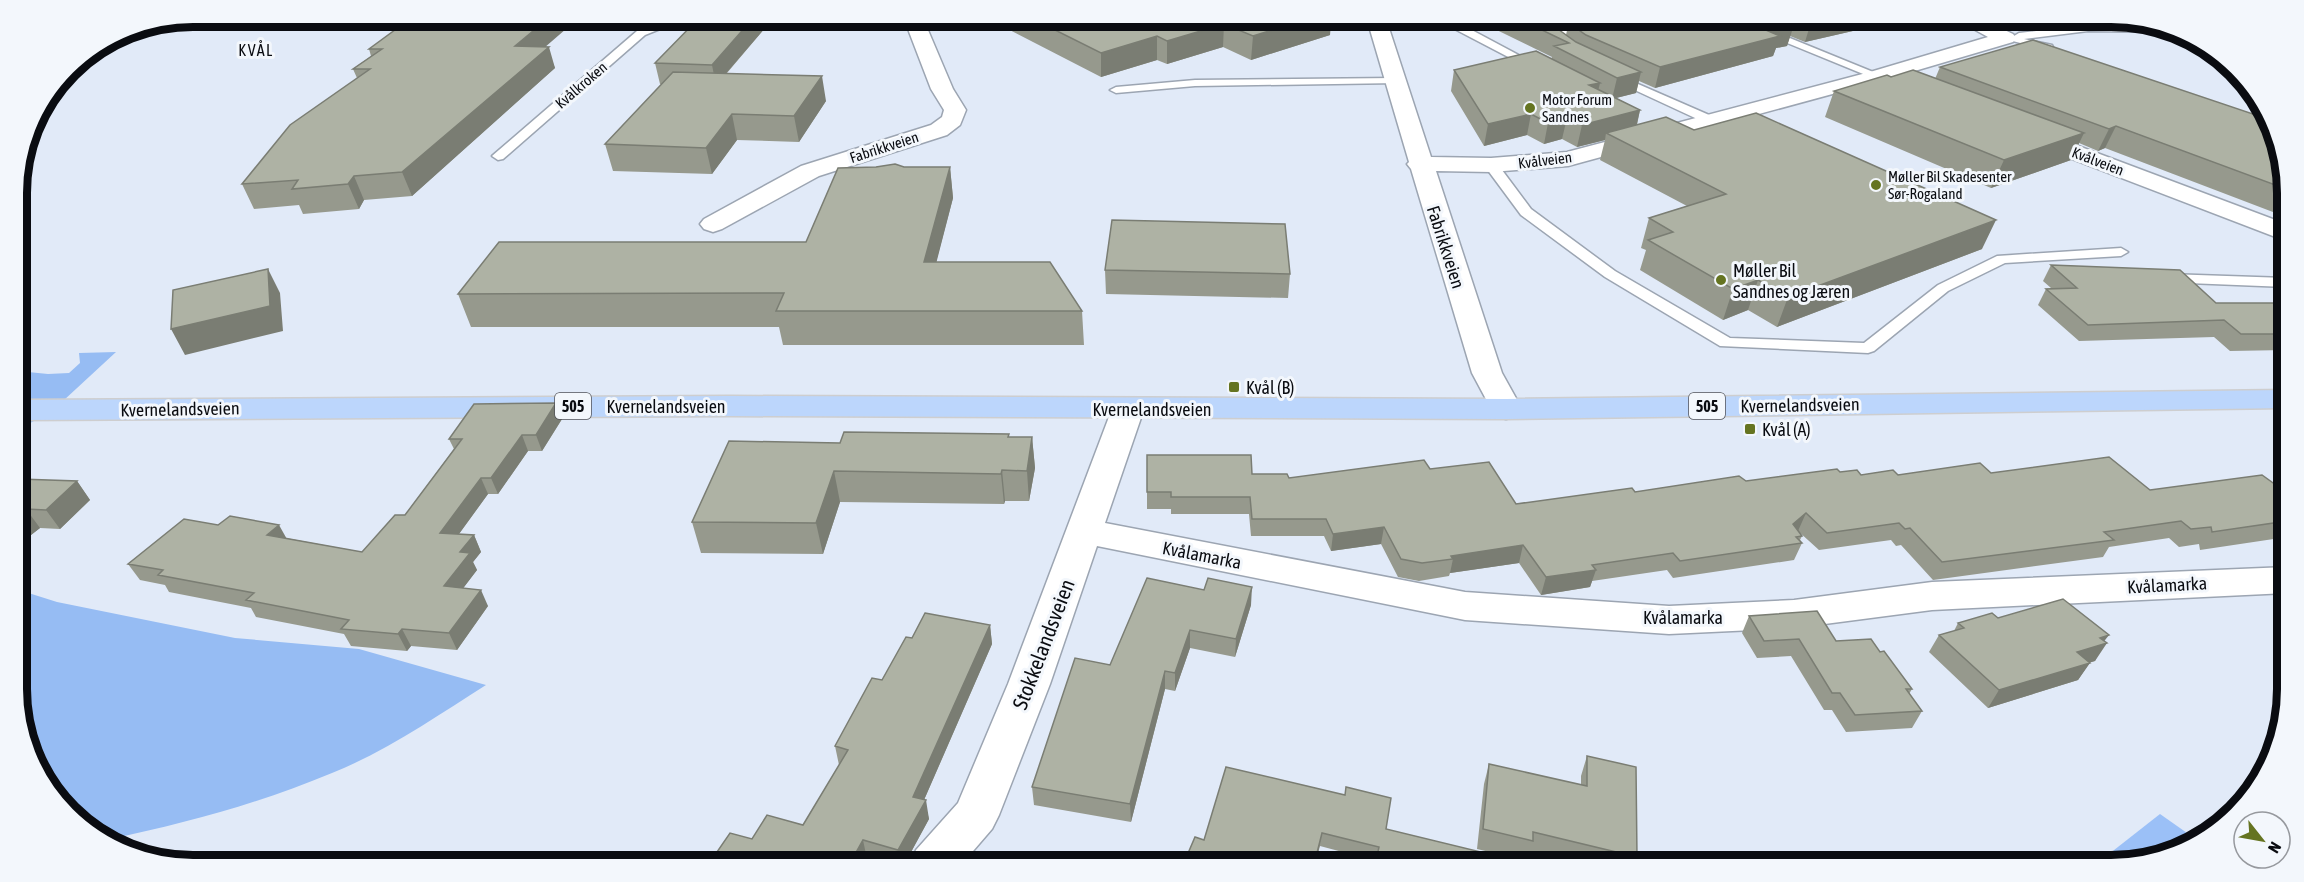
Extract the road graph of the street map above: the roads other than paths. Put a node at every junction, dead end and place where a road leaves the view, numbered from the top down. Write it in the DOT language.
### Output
graph roads {
  1 [pos="654,27"];
  2 [pos="917,27"];
  3 [pos="1378,27"];
  4 [pos="1459,27"];
  5 [pos="1571,27"];
  6 [pos="1754,27"];
  7 [pos="1982,27"];
  8 [pos="2140,29"];
  9 [pos="2006,38"];
  10 [pos="2062,50"];
  11 [pos="1577,59"];
  12 [pos="1599,69"];
  13 [pos="1548,73"];
  14 [pos="1877,76"];
  15 [pos="1395,81"];
  16 [pos="1910,89"];
  17 [pos="1116,90"];
  18 [pos="1712,121"];
  19 [pos="2010,127"];
  20 [pos="498,156"];
  21 [pos="1419,165"];
  22 [pos="1491,165"];
  23 [pos="713,224"];
  24 [pos="2277,230"];
  25 [pos="2121,252"];
  26 [pos="2154,278"];
  27 [pos="2277,283"];
  28 [pos="2277,399"];
  29 [pos="1128,409"];
  30 [pos="1506,409"];
  31 [pos="27,410"];
  32 [pos="1084,531"];
  33 [pos="2277,580"];
  34 [pos="942,855"];
  1 -- 20 [label="lane, Kvålkroken"];
  2 -- 23 [label="street, Fabrikkveien"];
  3 -- 15 [label="street, Fabrikkveien"];
  4 -- 13 [label="lane"];
  5 -- 11 [label="lane"];
  6 -- 14 [label="lane"];
  7 -- 9 [label="street, Kvålveien"];
  8 -- 9 [label="lane"];
  9 -- 10 [label="lane, Kvålveien"];
  9 -- 14 [label="street, Kvålveien"];
  12 -- 18 [label="lane"];
  14 -- 16 [label="street"];
  14 -- 18 [label="street, Kvålveien"];
  15 -- 17 [label="lane"];
  15 -- 21 [label="street, Fabrikkveien"];
  18 -- 22 [label="street, Kvålveien"];
  19 -- 24 [label="street, Kvålveien"];
  21 -- 22 [label="street, Kvålveien"];
  21 -- 30 [label="street, Fabrikkveien"];
  22 -- 25 [label="lane"];
  26 -- 27 [label="lane"];
  28 -- 30 [label="main road, Kvernelandsveien / 505"];
  29 -- 30 [label="main road, Kvernelandsveien / 505"];
  29 -- 31 [label="main road, Kvernelandsveien / 505"];
  29 -- 32 [label="street, Stokkelandsveien"];
  32 -- 33 [label="street, Kvålamarka"];
  32 -- 34 [label="street, Stokkelandsveien"];
}
